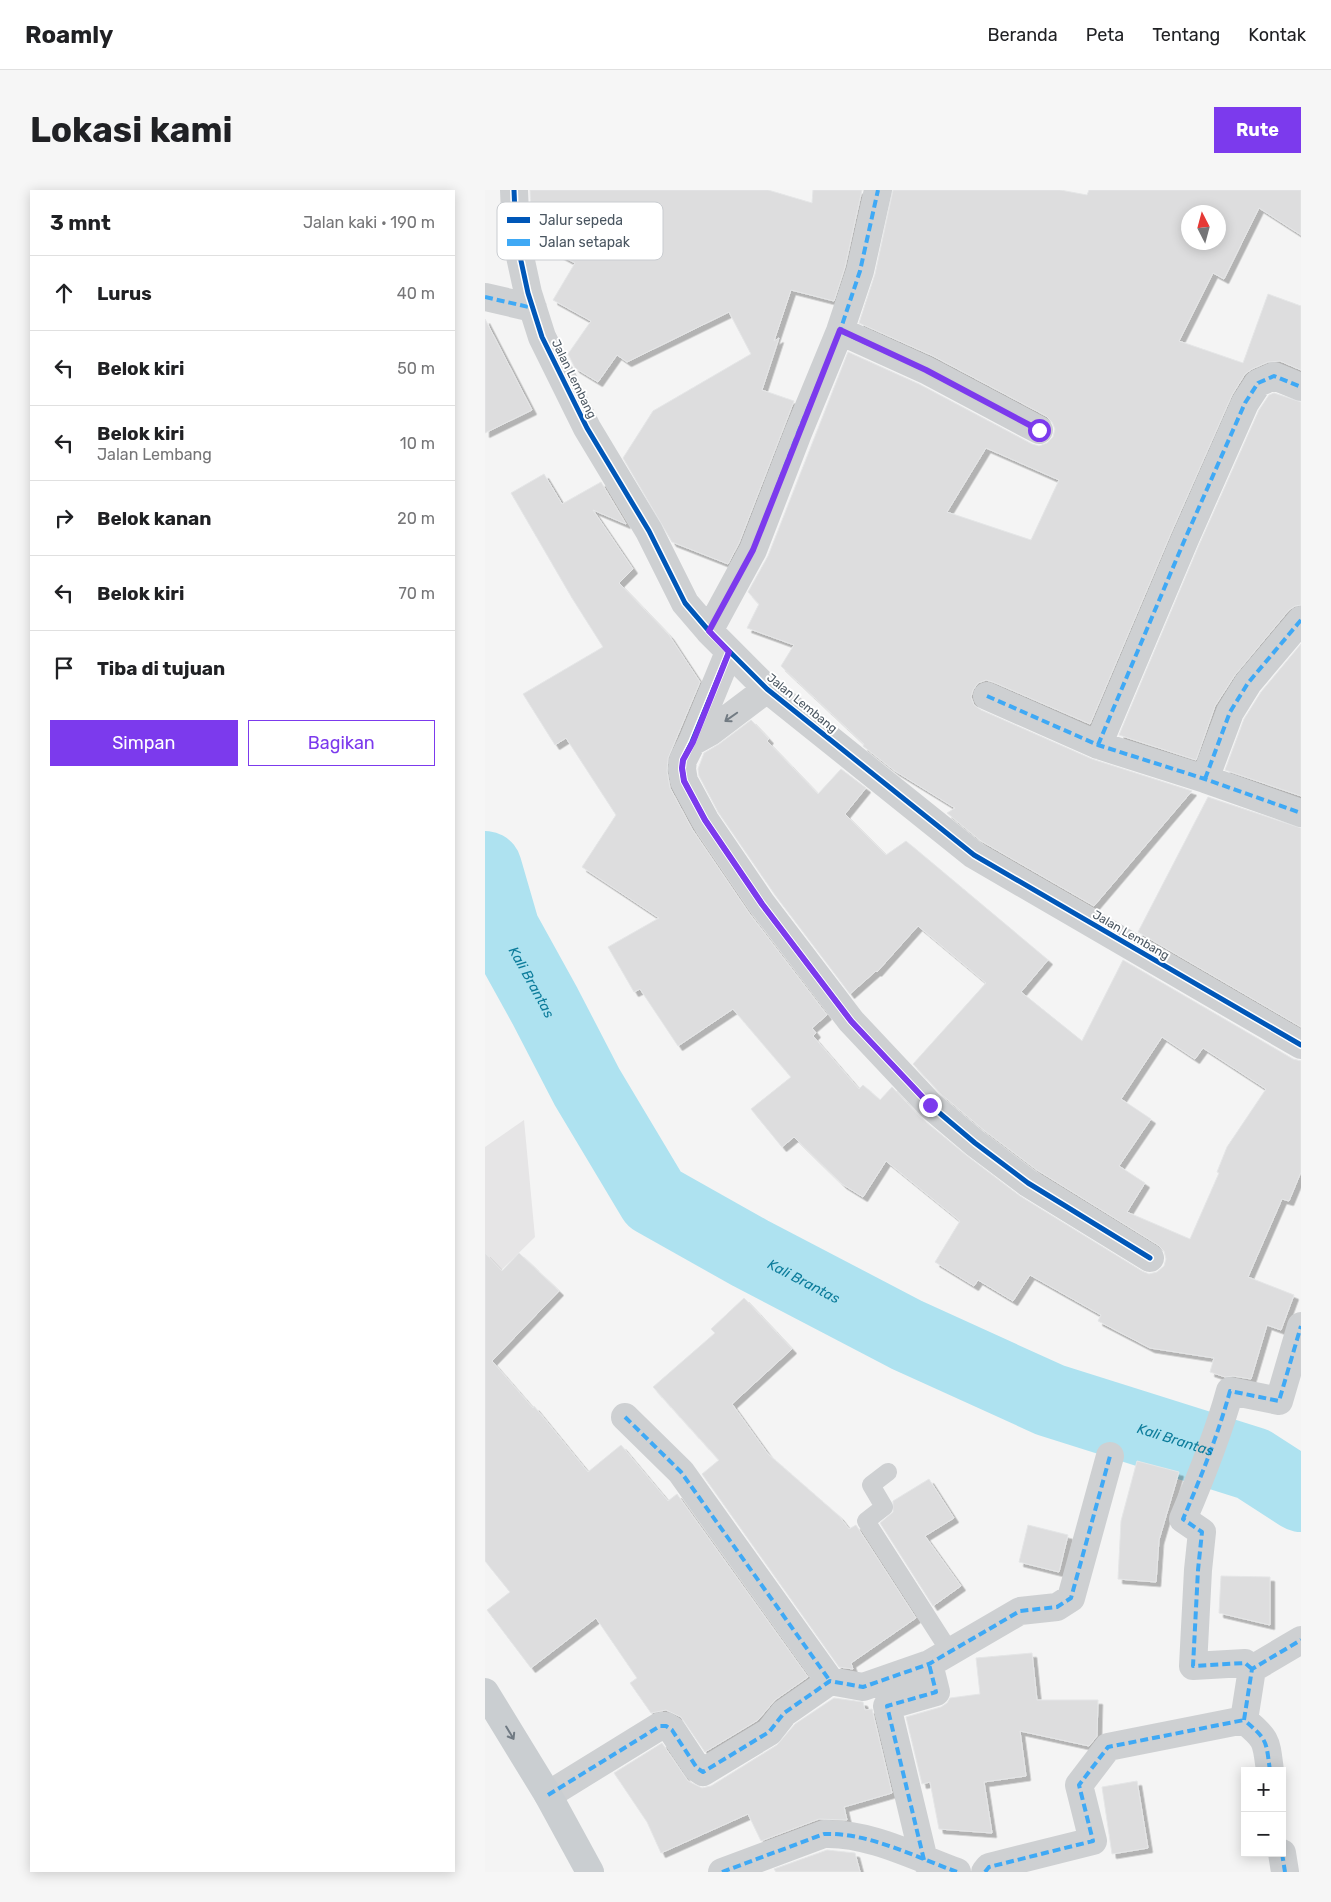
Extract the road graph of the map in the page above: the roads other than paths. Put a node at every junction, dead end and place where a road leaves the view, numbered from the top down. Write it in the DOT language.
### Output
graph roads {
  1 [pos="879,190"];
  2 [pos="521,260"];
  3 [pos="485,297"];
  4 [pos="533,308"];
  5 [pos="840,330"];
  6 [pos="1301,387"];
  7 [pos="1039,430"];
  8 [pos="1301,620"];
  9 [pos="709,631"];
  10 [pos="729,652"];
  11 [pos="767,689"];
  12 [pos="987,696"];
  13 [pos="693,742"];
  14 [pos="1098,745"];
  15 [pos="1205,779"];
  16 [pos="1301,813"];
  17 [pos="1301,1045"];
  18 [pos="1150,1258"];
  19 [pos="1301,1326"];
  20 [pos="625,1417"];
  21 [pos="1110,1456"];
  22 [pos="888,1472"];
  23 [pos="1301,1640"];
  24 [pos="940,1658"];
  25 [pos="1252,1670"];
  26 [pos="830,1680"];
  27 [pos="485,1692"];
  28 [pos="1245,1720"];
  29 [pos="1269,1767"];
  30 [pos="548,1795"];
  31 [pos="1283,1857"];
  32 [pos="924,1860"];
  33 [pos="590,1872"];
  34 [pos="722,1872"];
  35 [pos="957,1872"];
  36 [pos="985,1872"];
  37 [pos="1285,1872"];
  1 -- 5 [label="street"];
  2 -- 4 [label="street, Jalan Lembang"];
  3 -- 4 [label="street"];
  4 -- 9 [label="street, Jalan Lembang"];
  5 -- 7 [label="street"];
  5 -- 9 [label="street"];
  6 -- 14 [label="street"];
  8 -- 15 [label="street"];
  9 -- 10 [label="street, Jalan Lembang"];
  10 -- 11 [label="street, Jalan Lembang"];
  10 -- 13 [label="street"];
  11 -- 13 [label="street, one-way"];
  11 -- 17 [label="street, Jalan Lembang"];
  12 -- 14 [label="street"];
  13 -- 18 [label="street"];
  14 -- 15 [label="street"];
  15 -- 16 [label="street"];
  19 -- 25 [label="street"];
  20 -- 26 [label="street"];
  21 -- 24 [label="street"];
  22 -- 24 [label="lane"];
  23 -- 25 [label="street"];
  24 -- 26 [label="street"];
  24 -- 32 [label="street"];
  25 -- 28 [label="street"];
  26 -- 30 [label="street"];
  27 -- 30 [label="main road, one-way"];
  28 -- 29 [label="street"];
  28 -- 36 [label="street"];
  30 -- 33 [label="main road"];
  31 -- 37 [label="street"];
  32 -- 34 [label="street"];
  32 -- 35 [label="street"];
}
